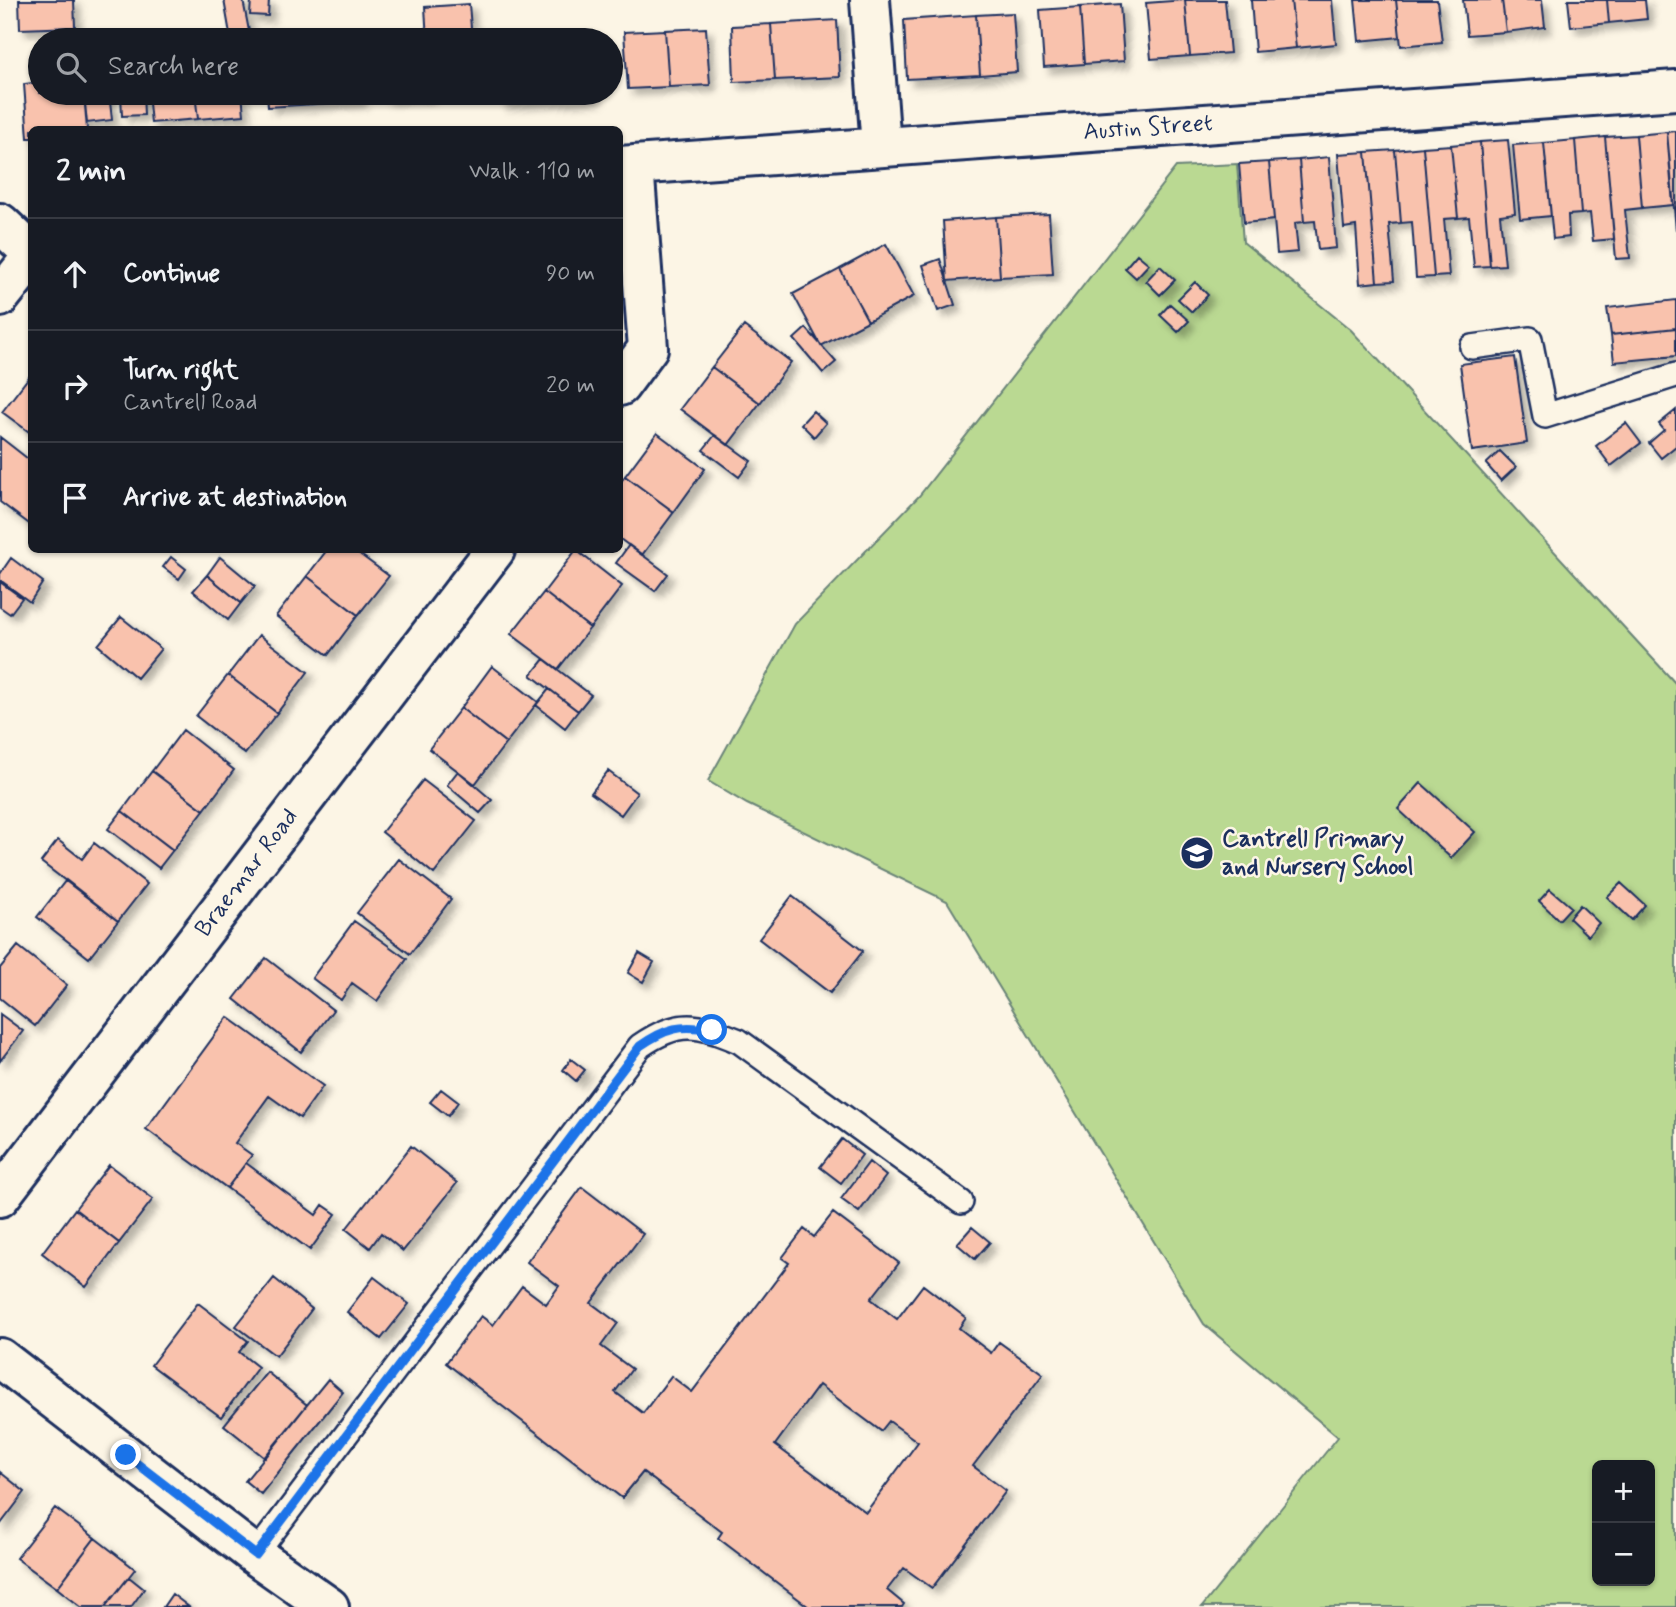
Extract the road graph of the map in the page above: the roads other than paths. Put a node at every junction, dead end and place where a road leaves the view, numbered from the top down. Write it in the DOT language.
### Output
graph roads {
  1 [pos="870,0"];
  2 [pos="1676,90"];
  3 [pos="881,147"];
  4 [pos="627,165"];
  5 [pos="0,223"];
  6 [pos="28,251"];
  7 [pos="28,260"];
  8 [pos="0,298"];
  9 [pos="1472,347"];
  10 [pos="1676,375"];
  11 [pos="623,382"];
  12 [pos="493,553"];
  13 [pos="0,1197"];
  14 [pos="961,1202"];
  15 [pos="0,1359"];
  16 [pos="256,1555"];
  17 [pos="328,1607"];
  1 -- 3 [label="street"];
  2 -- 3 [label="street, Austin Street"];
  3 -- 4 [label="street, Austin Street"];
  4 -- 11 [label="street"];
  5 -- 6 [label="street"];
  7 -- 8 [label="street"];
  9 -- 10 [label="lane"];
  12 -- 13 [label="street, Braemar Road"];
  14 -- 16 [label="lane"];
  15 -- 16 [label="street"];
  16 -- 17 [label="street"];
}
